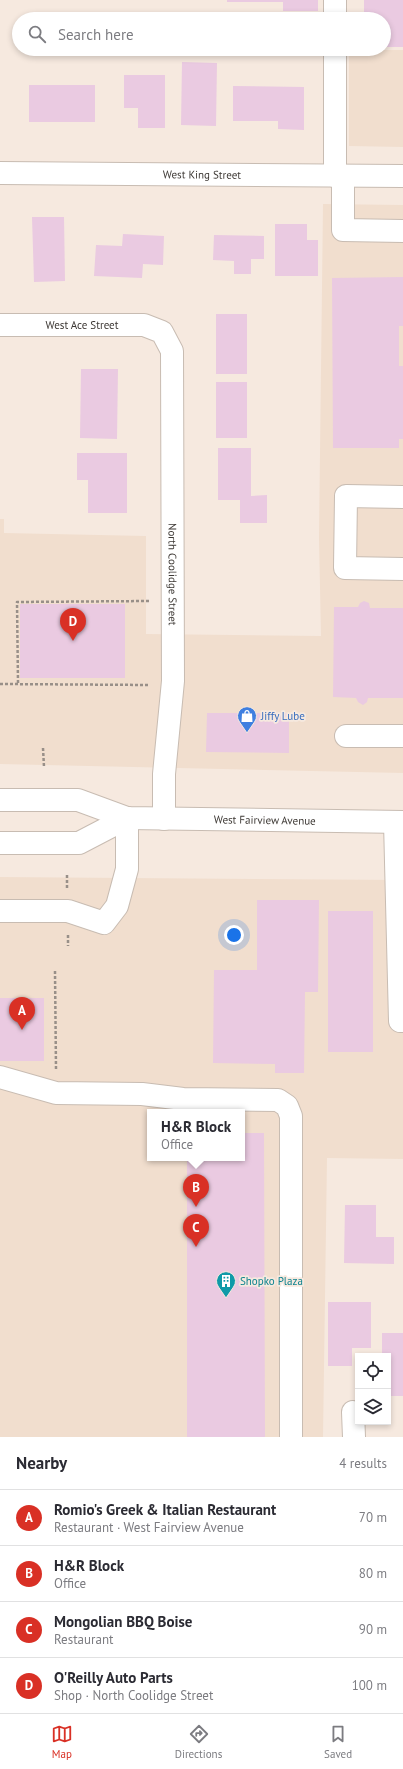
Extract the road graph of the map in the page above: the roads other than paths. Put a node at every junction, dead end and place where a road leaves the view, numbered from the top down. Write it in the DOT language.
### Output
graph roads {
  1 [pos="335,0"];
  2 [pos="335,12"];
  3 [pos="335,56"];
  4 [pos="0,173"];
  5 [pos="339,176"];
  6 [pos="403,176"];
  7 [pos="403,231"];
  8 [pos="0,325"];
  9 [pos="162,332"];
  10 [pos="403,497"];
  11 [pos="403,569"];
  12 [pos="346,736"];
  13 [pos="403,736"];
  14 [pos="0,800"];
  15 [pos="127,818"];
  16 [pos="164,819"];
  17 [pos="399,822"];
  18 [pos="0,843"];
  19 [pos="0,911"];
  20 [pos="403,1021"];
  21 [pos="0,1076"];
  22 [pos="353,1412"];
  23 [pos="291,1437"];
  24 [pos="354,1437"];
  1 -- 2 [label="street"];
  3 -- 5 [label="street"];
  4 -- 5 [label="street, West King Street"];
  5 -- 6 [label="street, West King Street"];
  5 -- 7 [label="street"];
  8 -- 9 [label="street, West Ace Street"];
  9 -- 16 [label="street, North Coolidge Street"];
  10 -- 11 [label="street"];
  12 -- 13 [label="street"];
  14 -- 15 [label="street, West Fairview Avenue"];
  15 -- 16 [label="street, West Fairview Avenue"];
  15 -- 18 [label="street, West Fairview Avenue"];
  15 -- 19 [label="street"];
  16 -- 17 [label="street, West Fairview Avenue"];
  17 -- 20 [label="street"];
  21 -- 23 [label="street"];
  22 -- 24 [label="street"];
}
